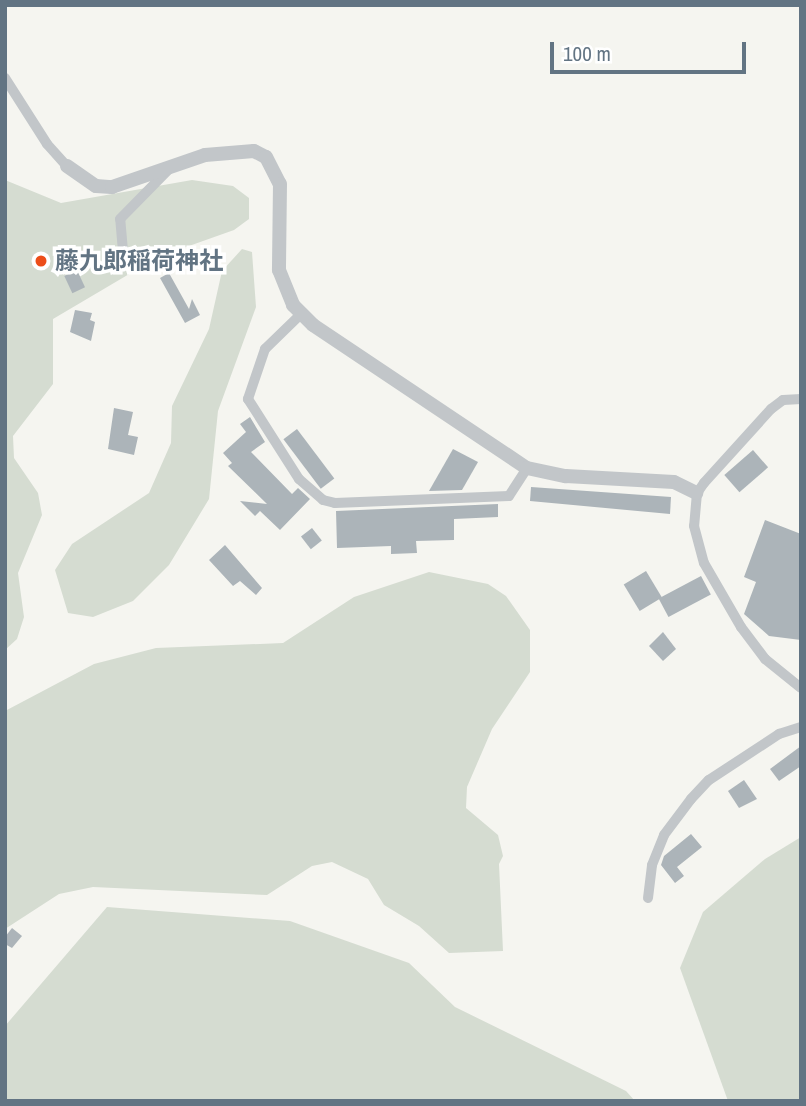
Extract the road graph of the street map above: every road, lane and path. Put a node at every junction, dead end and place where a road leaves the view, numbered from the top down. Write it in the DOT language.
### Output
graph roads {
  1 [pos="5,78"];
  2 [pos="9,92"];
  3 [pos="174,164"];
  4 [pos="67,166"];
  5 [pos="124,251"];
  6 [pos="300,315"];
  7 [pos="801,399"];
  8 [pos="527,468"];
  9 [pos="697,493"];
  10 [pos="801,688"];
  11 [pos="801,727"];
  12 [pos="648,898"];
  1 -- 2 [label="street"];
  2 -- 4 [label="street"];
  3 -- 4 [label="street"];
  3 -- 5 [label="street"];
  3 -- 6 [label="street"];
  6 -- 8 [label="street"];
  6 -- 8 [label="street"];
  7 -- 9 [label="street"];
  8 -- 9 [label="street"];
  9 -- 10 [label="street"];
  11 -- 12 [label="street"];
}
